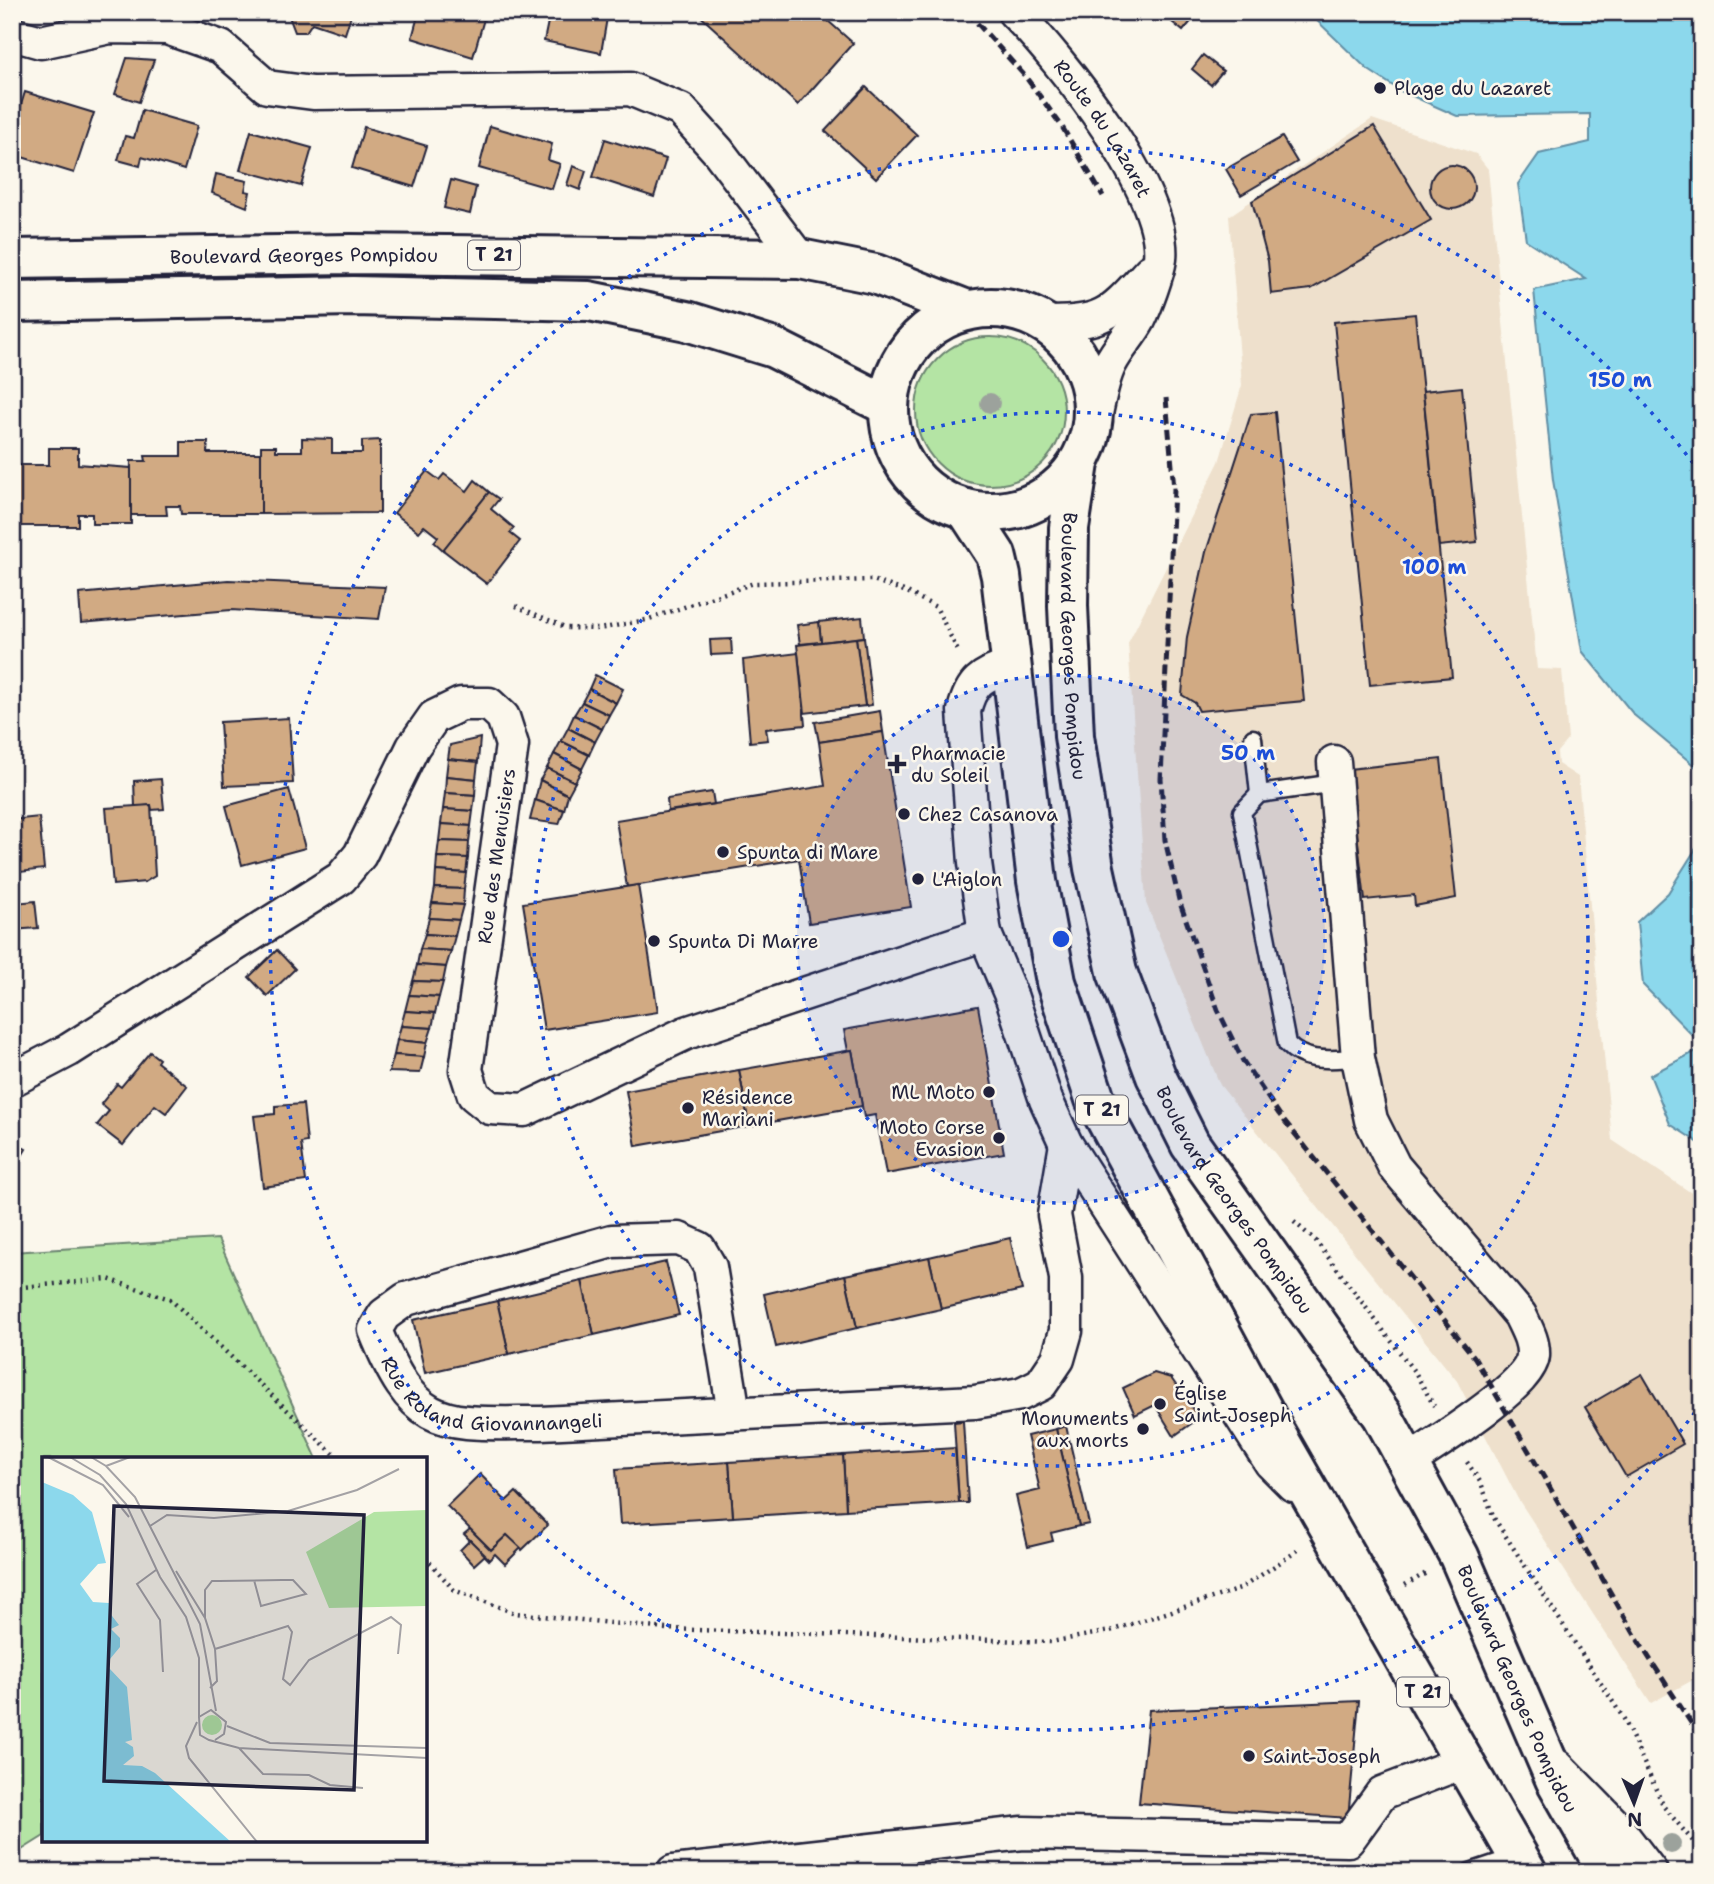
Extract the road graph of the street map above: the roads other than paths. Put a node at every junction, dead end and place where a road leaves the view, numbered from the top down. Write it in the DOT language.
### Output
graph roads {
  1 [pos="1014,12"];
  2 [pos="12,34"];
  3 [pos="12,259"];
  4 [pos="800,259"];
  5 [pos="1160,260"];
  6 [pos="12,302"];
  7 [pos="967,310"];
  8 [pos="1046,323"];
  9 [pos="889,406"];
  10 [pos="1086,447"];
  11 [pos="966,509"];
  12 [pos="997,671"];
  13 [pos="1253,738"];
  14 [pos="1334,773"];
  15 [pos="1259,794"];
  16 [pos="985,934"];
  17 [pos="1358,1058"];
  18 [pos="12,1080"];
  19 [pos="1066,1144"];
  20 [pos="734,1413"];
  21 [pos="1408,1462"];
  22 [pos="1325,1520"];
  23 [pos="1543,1752"];
  24 [pos="1463,1762"];
  25 [pos="1522,1864"];
  26 [pos="673,1872"];
  27 [pos="1470,1872"];
  28 [pos="1608,1872"];
  29 [pos="1651,1872"];
  1 -- 5 [label="street, Route du Lazaret"];
  2 -- 4 [label="street"];
  3 -- 4 [label="main road, Boulevard Georges Pompidou / T 21"];
  4 -- 7 [label="main road, Boulevard Georges Pompidou / T 21"];
  5 -- 8 [label="street"];
  5 -- 10 [label="street, Route du Lazaret"];
  6 -- 9 [label="main road, Boulevard Georges Pompidou / T 21"];
  7 -- 8 [label="main road"];
  7 -- 9 [label="main road"];
  8 -- 10 [label="main road"];
  9 -- 11 [label="main road"];
  10 -- 11 [label="main road"];
  10 -- 21 [label="main road, Boulevard Georges Pompidou"];
  11 -- 12 [label="main road, T 21"];
  12 -- 16 [label="street"];
  12 -- 22 [label="main road, T 21"];
  13 -- 15 [label="lane"];
  14 -- 15 [label="lane"];
  14 -- 17 [label="street"];
  15 -- 17 [label="lane"];
  16 -- 18 [label="street, Rue des Menuisiers"];
  16 -- 19 [label="street"];
  17 -- 21 [label="street"];
  19 -- 20 [label="street, Rue Roland Giovannangeli"];
  19 -- 22 [label="street"];
  20 -- 20 [label="street, Rue Roland Giovannangeli"];
  21 -- 23 [label="main road, Boulevard Georges Pompidou"];
  22 -- 24 [label="main road, T 21"];
  23 -- 28 [label="main road, Boulevard Georges Pompidou"];
  23 -- 29 [label="street"];
  24 -- 25 [label="main road, T 21"];
  24 -- 26 [label="street"];
  25 -- 27 [label="lane"];
}
